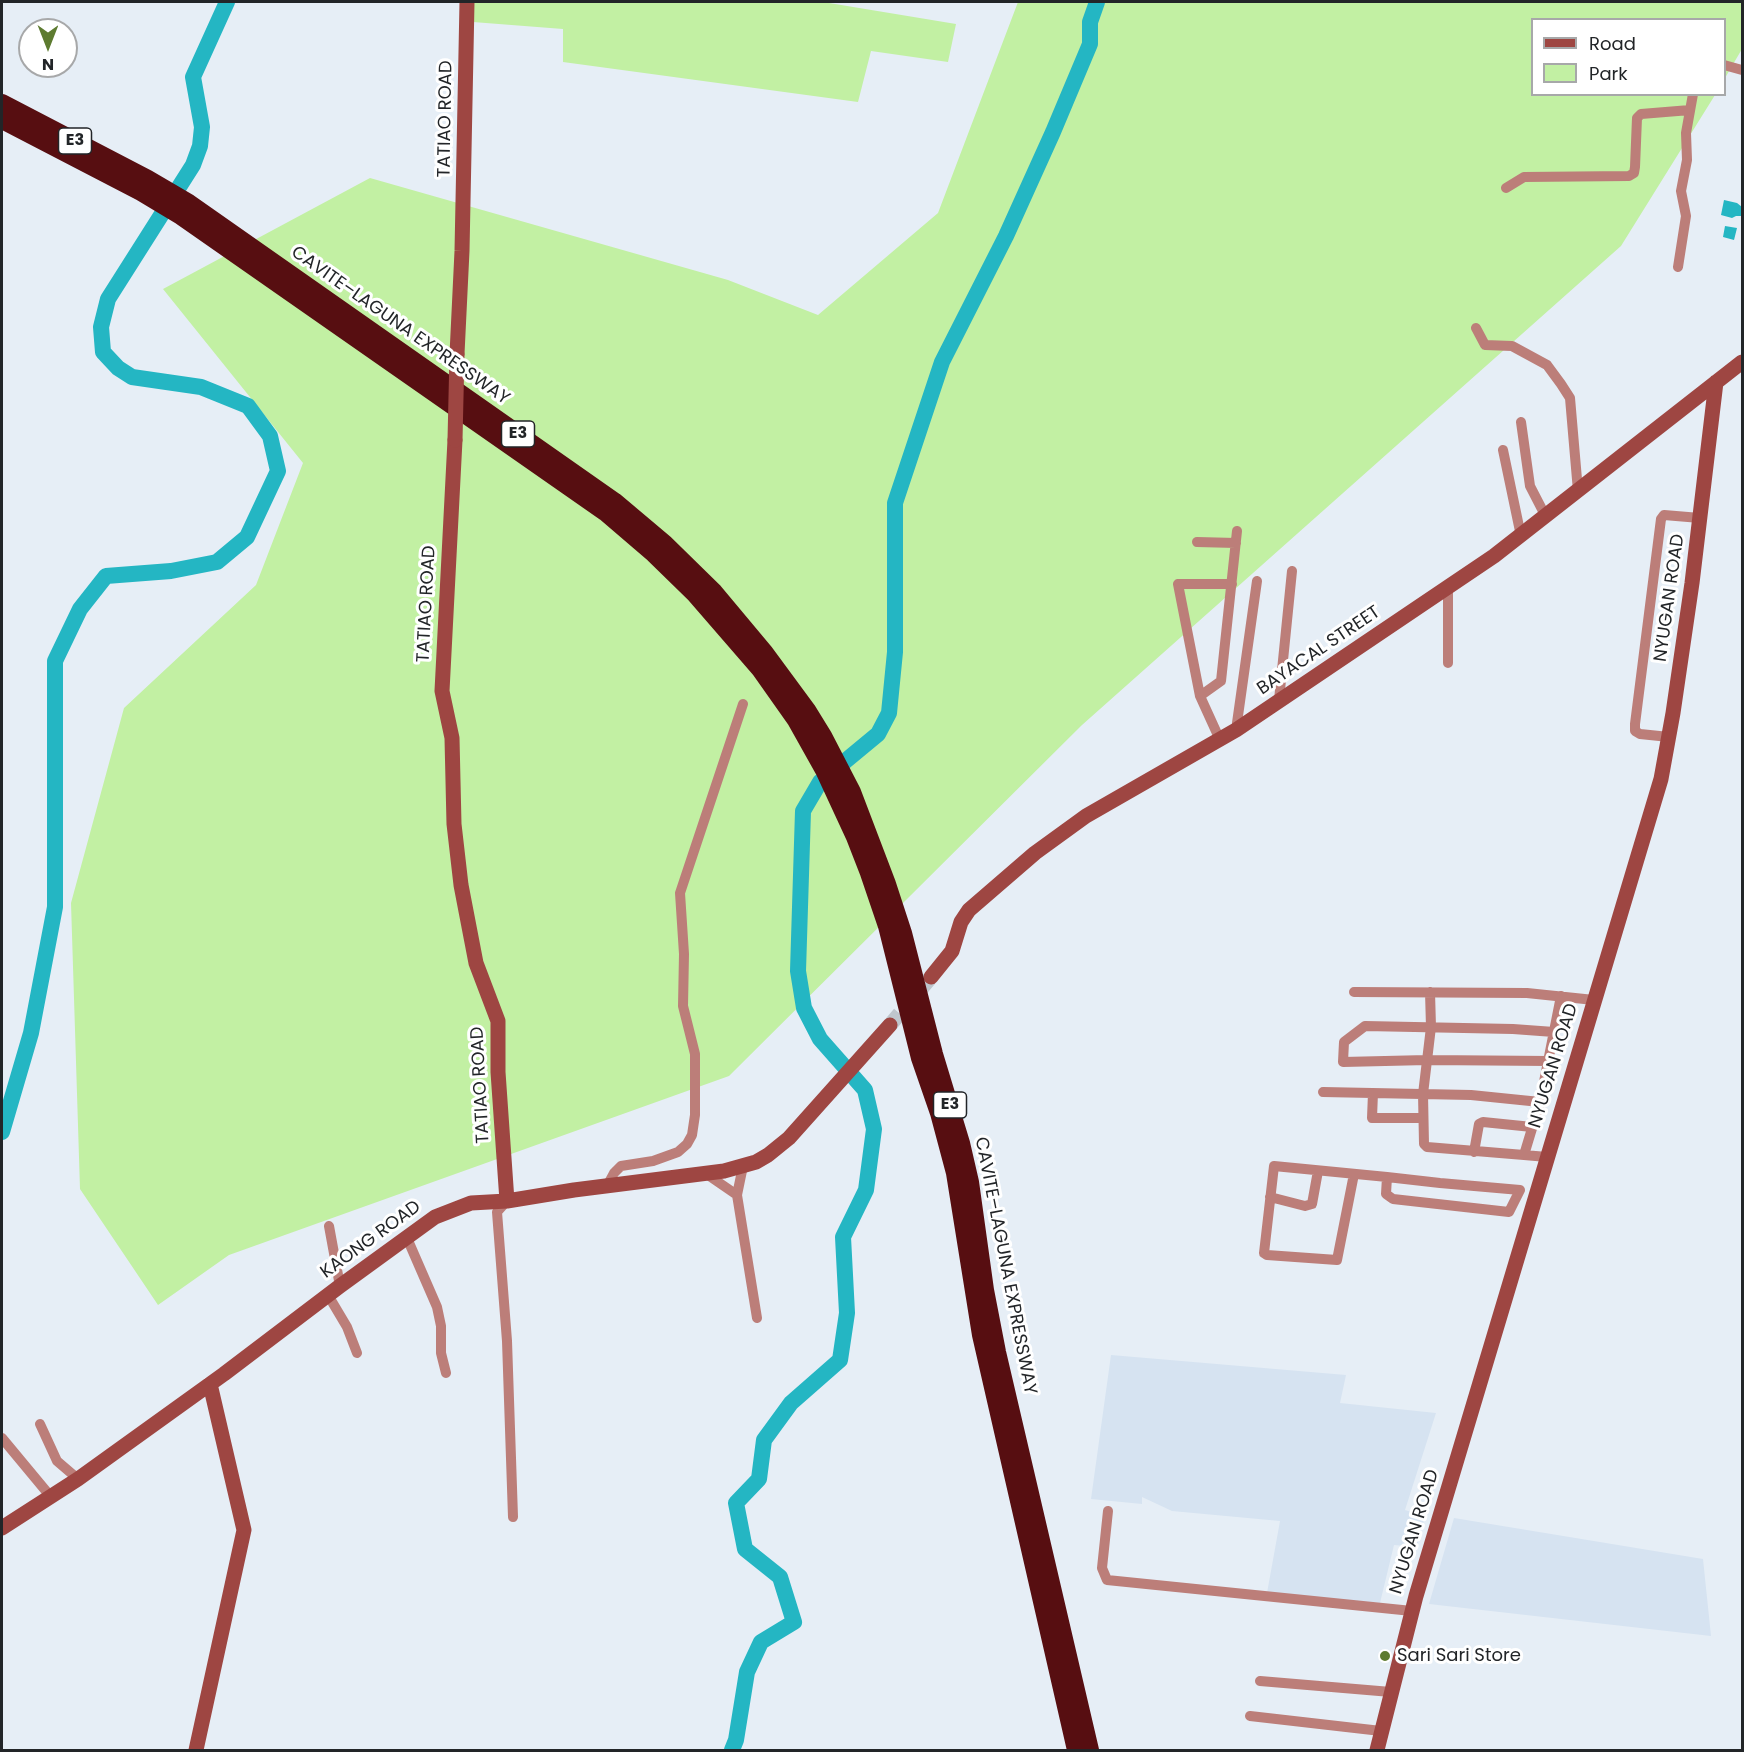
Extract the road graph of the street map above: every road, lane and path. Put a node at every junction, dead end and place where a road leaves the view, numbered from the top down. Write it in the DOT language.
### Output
graph roads {
  1 [pos="467,2"];
  2 [pos="1726,65"];
  3 [pos="1743,69"];
  4 [pos="1693,96"];
  5 [pos="2,103"];
  6 [pos="1690,110"];
  7 [pos="2,120"];
  8 [pos="145,186"];
  9 [pos="1506,189"];
  10 [pos="1678,267"];
  11 [pos="1476,328"];
  12 [pos="1743,362"];
  13 [pos="1716,382"];
  14 [pos="1521,422"];
  15 [pos="1503,450"];
  16 [pos="1578,491"];
  17 [pos="1546,517"];
  18 [pos="1700,518"];
  19 [pos="1237,531"];
  20 [pos="1521,536"];
  21 [pos="1197,542"];
  22 [pos="1236,543"];
  23 [pos="1292,572"];
  24 [pos="1257,581"];
  25 [pos="1232,584"];
  26 [pos="1448,587"];
  27 [pos="1448,663"];
  28 [pos="1200,696"];
  29 [pos="1279,700"];
  30 [pos="743,704"];
  31 [pos="1236,730"];
  32 [pos="1669,738"];
  33 [pos="1220,740"];
  34 [pos="860,831"];
  35 [pos="931,976"];
  36 [pos="1354,992"];
  37 [pos="1430,992"];
  38 [pos="1561,996"];
  39 [pos="1594,1000"];
  40 [pos="890,1025"];
  41 [pos="1431,1027"];
  42 [pos="1554,1032"];
  43 [pos="1428,1060"];
  44 [pos="1549,1061"];
  45 [pos="1323,1092"];
  46 [pos="1373,1093"];
  47 [pos="1423,1094"];
  48 [pos="1540,1102"];
  49 [pos="1423,1118"];
  50 [pos="1532,1127"];
  51 [pos="1474,1152"];
  52 [pos="1524,1155"];
  53 [pos="1547,1157"];
  54 [pos="743,1166"];
  55 [pos="1318,1171"];
  56 [pos="705,1173"];
  57 [pos="1354,1174"];
  58 [pos="1387,1177"];
  59 [pos="607,1186"];
  60 [pos="1520,1190"];
  61 [pos="1537,1191"];
  62 [pos="737,1195"];
  63 [pos="1270,1197"];
  64 [pos="507,1202"];
  65 [pos="330,1226"];
  66 [pos="407,1238"];
  67 [pos="334,1291"];
  68 [pos="758,1318"];
  69 [pos="357,1353"];
  70 [pos="446,1373"];
  71 [pos="210,1384"];
  72 [pos="40,1424"];
  73 [pos="2,1438"];
  74 [pos="78,1479"];
  75 [pos="51,1497"];
  76 [pos="1108,1511"];
  77 [pos="513,1517"];
  78 [pos="2,1528"];
  79 [pos="1412,1611"];
  80 [pos="1260,1681"];
  81 [pos="1391,1692"];
  82 [pos="1250,1716"];
  83 [pos="1381,1731"];
  84 [pos="196,1750"];
  85 [pos="1076,1750"];
  86 [pos="1090,1750"];
  87 [pos="1377,1750"];
  1 -- 64 [label="main road, TATIAO ROAD, bridge"];
  2 -- 3 [label="street"];
  4 -- 6 [label="street"];
  5 -- 8 [label="highway, CAVITE–LAGUNA EXPRESSWAY / E3"];
  6 -- 9 [label="street"];
  6 -- 10 [label="street"];
  7 -- 8 [label="highway, CAVITE–LAGUNA EXPRESSWAY / E3"];
  8 -- 34 [label="highway, CAVITE–LAGUNA EXPRESSWAY / E3"];
  11 -- 16 [label="street"];
  12 -- 13 [label="main road, BAYACAL STREET"];
  13 -- 16 [label="main road, BAYACAL STREET"];
  13 -- 18 [label="main road, NYUGAN ROAD"];
  14 -- 17 [label="street"];
  15 -- 20 [label="street"];
  16 -- 17 [label="main road, BAYACAL STREET"];
  17 -- 20 [label="main road, BAYACAL STREET"];
  18 -- 32 [label="main road, NYUGAN ROAD"];
  18 -- 32 [label="street"];
  19 -- 22 [label="street"];
  20 -- 26 [label="main road, BAYACAL STREET"];
  21 -- 22 [label="street"];
  22 -- 25 [label="street"];
  23 -- 29 [label="street"];
  24 -- 31 [label="street"];
  25 -- 28 [label="street"];
  25 -- 28 [label="street"];
  26 -- 27 [label="street"];
  26 -- 29 [label="main road, BAYACAL STREET"];
  28 -- 33 [label="street"];
  29 -- 31 [label="main road, BAYACAL STREET"];
  30 -- 59 [label="street"];
  31 -- 33 [label="main road, BAYACAL STREET"];
  32 -- 39 [label="main road, NYUGAN ROAD"];
  33 -- 35 [label="main road, BAYACAL STREET"];
  34 -- 85 [label="highway, CAVITE–LAGUNA EXPRESSWAY / E3"];
  34 -- 86 [label="highway, CAVITE–LAGUNA EXPRESSWAY / E3"];
  36 -- 37 [label="street"];
  37 -- 38 [label="street"];
  37 -- 41 [label="street"];
  38 -- 39 [label="street"];
  38 -- 42 [label="street"];
  39 -- 53 [label="main road, NYUGAN ROAD"];
  40 -- 54 [label="main road, KAONG ROAD"];
  41 -- 42 [label="street"];
  41 -- 43 [label="street"];
  41 -- 43 [label="street"];
  42 -- 44 [label="street"];
  43 -- 44 [label="street"];
  43 -- 47 [label="street"];
  44 -- 48 [label="street"];
  45 -- 46 [label="street"];
  46 -- 47 [label="street"];
  46 -- 49 [label="street"];
  47 -- 48 [label="street"];
  47 -- 49 [label="street"];
  48 -- 50 [label="street"];
  49 -- 51 [label="street"];
  50 -- 51 [label="street"];
  50 -- 52 [label="street"];
  51 -- 52 [label="street"];
  52 -- 53 [label="street"];
  53 -- 61 [label="main road, NYUGAN ROAD"];
  54 -- 56 [label="main road, KAONG ROAD"];
  54 -- 62 [label="street"];
  55 -- 57 [label="street"];
  55 -- 63 [label="street"];
  55 -- 63 [label="street"];
  56 -- 59 [label="main road, KAONG ROAD"];
  56 -- 62 [label="street"];
  57 -- 58 [label="street"];
  57 -- 63 [label="street"];
  58 -- 60 [label="street"];
  58 -- 60 [label="street"];
  59 -- 64 [label="main road, KAONG ROAD"];
  60 -- 61 [label="street"];
  61 -- 79 [label="main road, NYUGAN ROAD"];
  62 -- 68 [label="street"];
  64 -- 66 [label="main road, KAONG ROAD"];
  64 -- 77 [label="street"];
  65 -- 67 [label="street"];
  66 -- 67 [label="main road, KAONG ROAD"];
  66 -- 70 [label="street"];
  67 -- 69 [label="street"];
  67 -- 71 [label="main road, KAONG ROAD"];
  71 -- 74 [label="main road, KAONG ROAD"];
  71 -- 84 [label="main road"];
  72 -- 74 [label="street"];
  73 -- 75 [label="street"];
  74 -- 75 [label="main road, KAONG ROAD"];
  75 -- 78 [label="main road, KAONG ROAD"];
  76 -- 79 [label="street"];
  79 -- 81 [label="main road, NYUGAN ROAD"];
  80 -- 81 [label="street"];
  81 -- 83 [label="main road, NYUGAN ROAD"];
  82 -- 83 [label="street"];
  83 -- 87 [label="main road, NYUGAN ROAD"];
}
